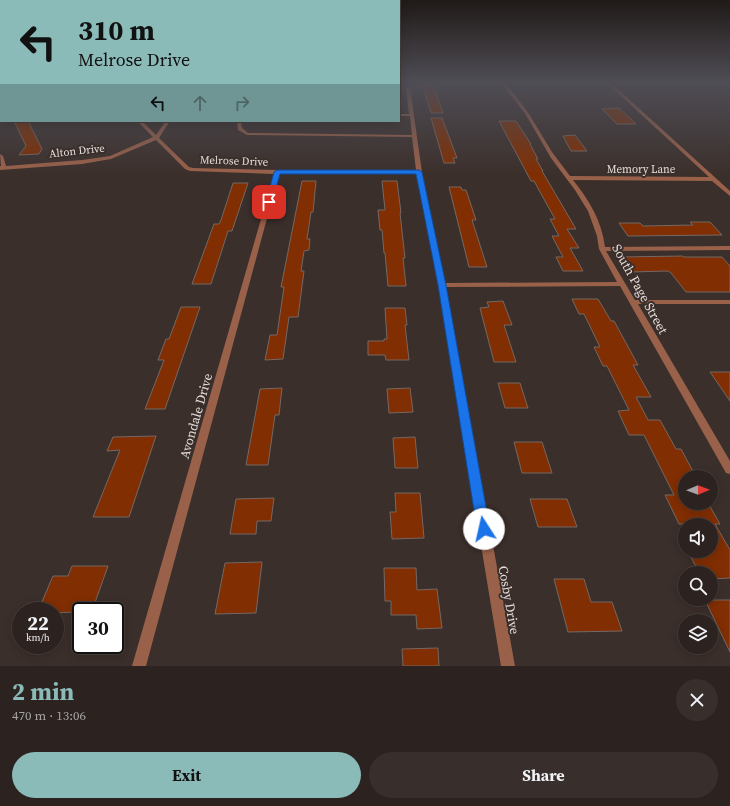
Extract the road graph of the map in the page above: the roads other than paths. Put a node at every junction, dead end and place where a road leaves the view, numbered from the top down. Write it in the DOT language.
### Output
graph roads {
  1 [pos="526,113"];
  2 [pos="642,113"];
  3 [pos="400,115"];
  4 [pos="411,115"];
  5 [pos="140,122"];
  6 [pos="167,122"];
  7 [pos="240,122"];
  8 [pos="414,136"];
  9 [pos="156,138"];
  10 [pos="0,156"];
  11 [pos="2,167"];
  12 [pos="277,172"];
  13 [pos="419,172"];
  14 [pos="570,178"];
  15 [pos="712,179"];
  16 [pos="730,194"];
  17 [pos="730,248"];
  18 [pos="602,249"];
  19 [pos="622,284"];
  20 [pos="442,285"];
  21 [pos="632,302"];
  22 [pos="730,302"];
  23 [pos="730,470"];
  24 [pos="140,666"];
  25 [pos="508,666"];
  1 -- 14 [label="street, South Page Street"];
  2 -- 15 [label="street"];
  3 -- 4 [label="street"];
  4 -- 8 [label="street, Cosby Drive"];
  5 -- 9 [label="street, Melrose Drive"];
  6 -- 9 [label="street"];
  7 -- 8 [label="street"];
  8 -- 13 [label="street, Cosby Drive"];
  9 -- 11 [label="street, Alton Drive"];
  9 -- 12 [label="street, Melrose Drive"];
  10 -- 11 [label="street"];
  12 -- 13 [label="street, Melrose Drive"];
  12 -- 24 [label="street, Avondale Drive"];
  13 -- 20 [label="street, Cosby Drive"];
  14 -- 15 [label="street, Memory Lane"];
  14 -- 18 [label="street, South Page Street"];
  15 -- 16 [label="street"];
  17 -- 18 [label="street"];
  18 -- 19 [label="street, South Page Street"];
  19 -- 20 [label="street"];
  19 -- 21 [label="street, South Page Street"];
  20 -- 25 [label="street, Cosby Drive"];
  21 -- 22 [label="street"];
  21 -- 23 [label="street, South Page Street"];
}
